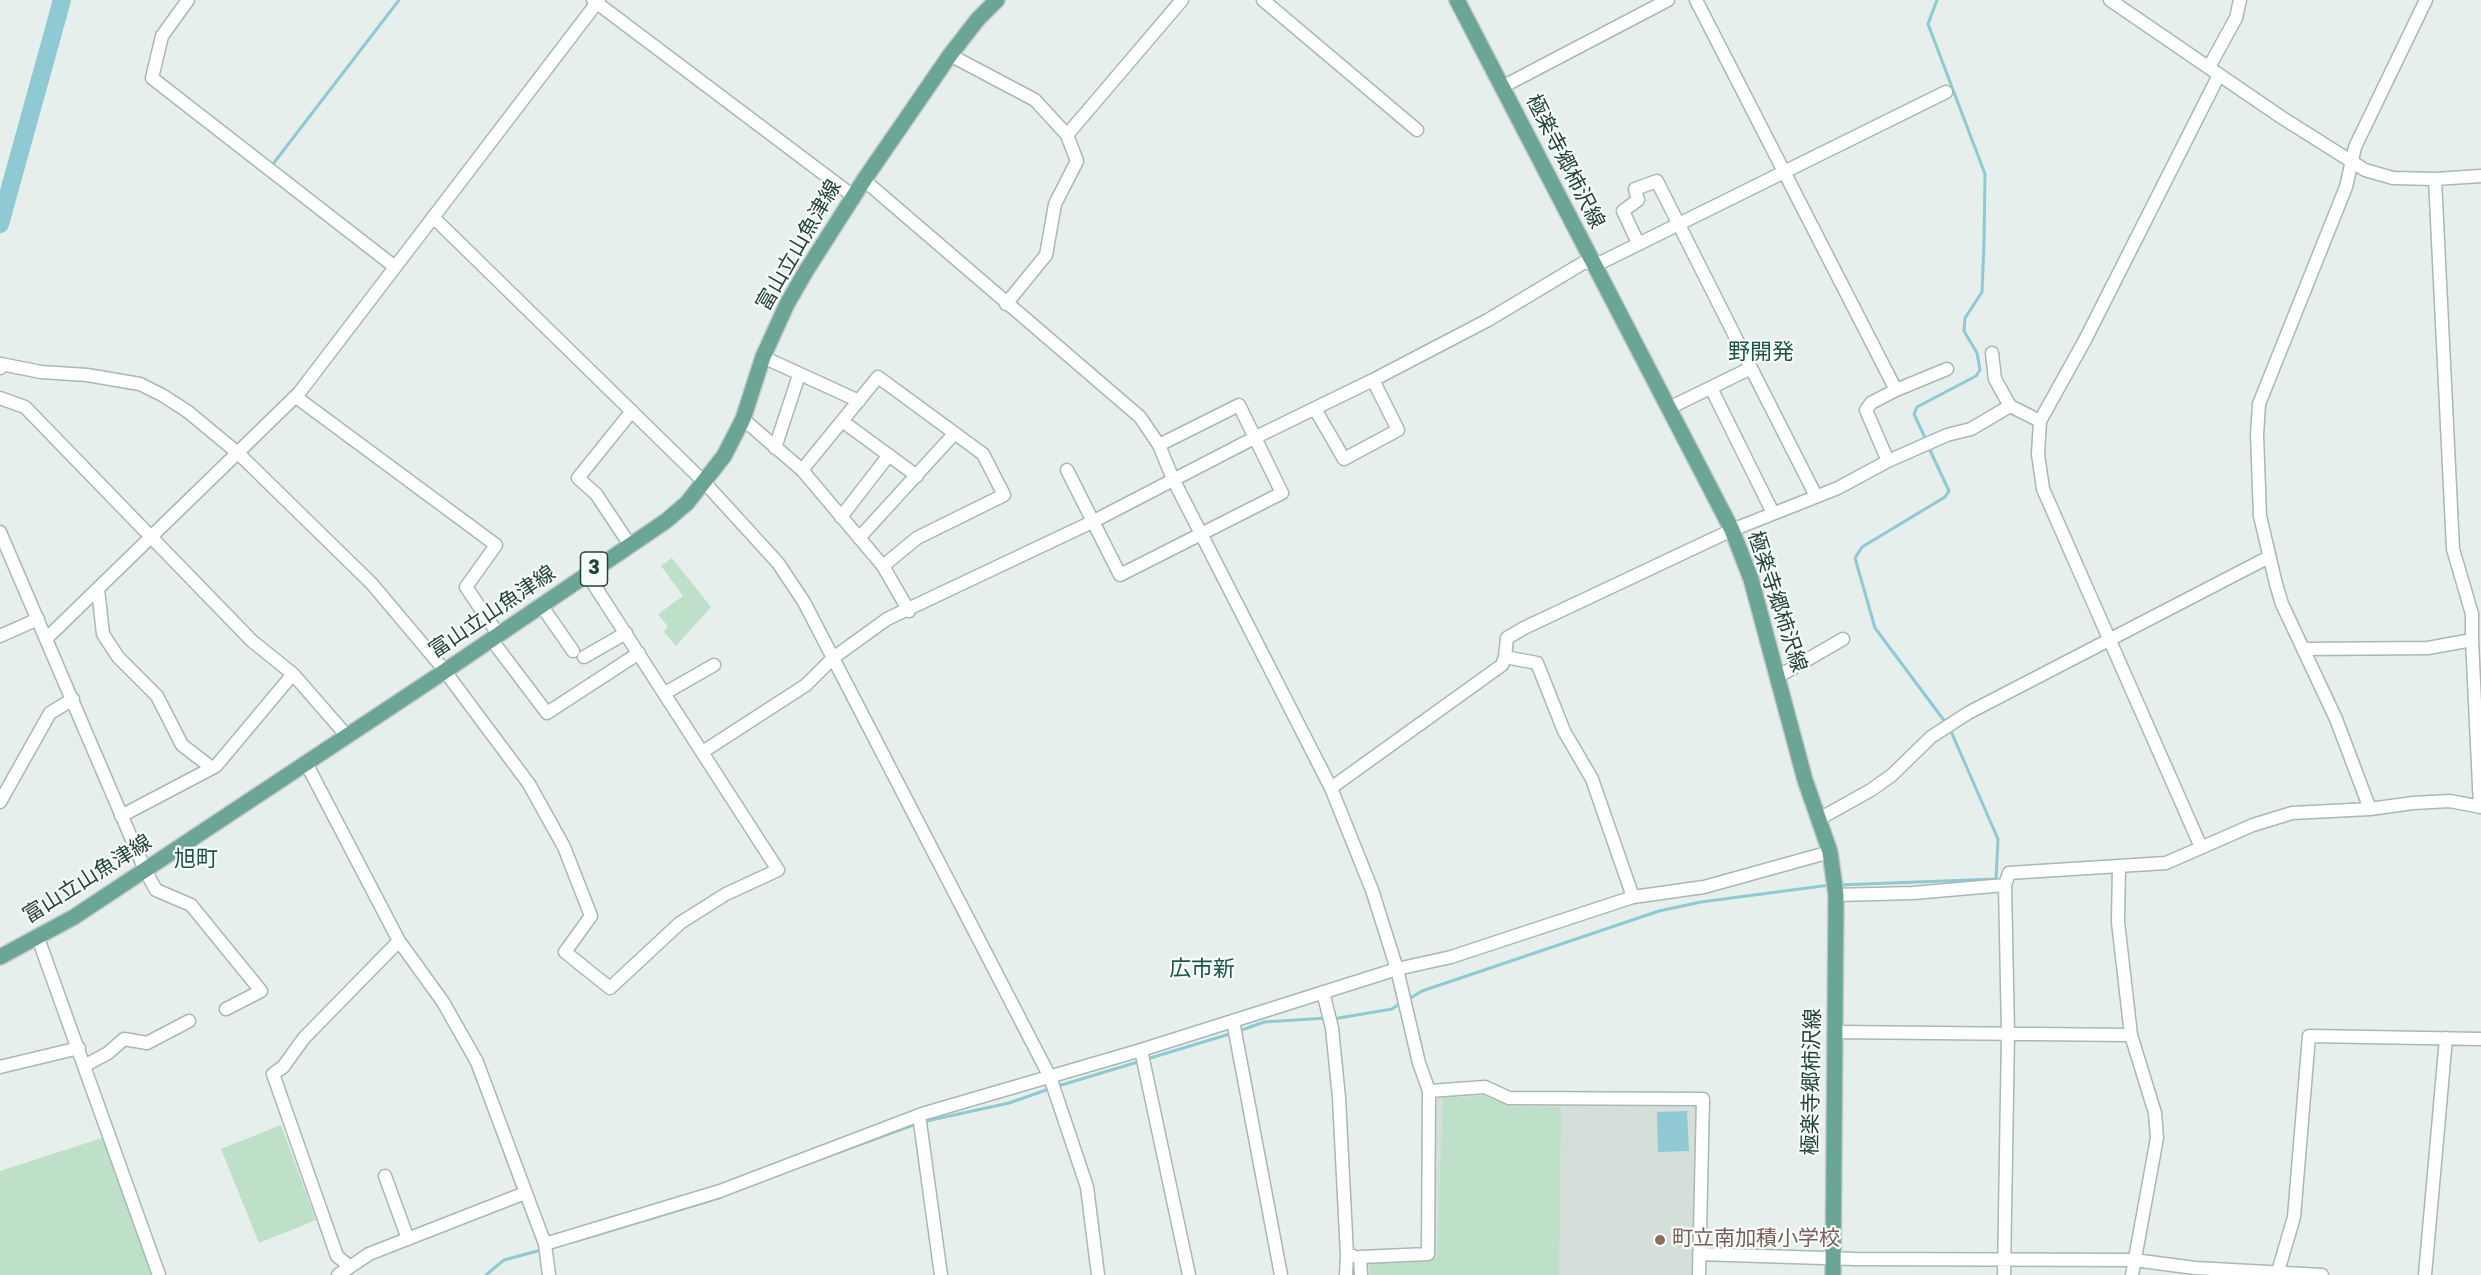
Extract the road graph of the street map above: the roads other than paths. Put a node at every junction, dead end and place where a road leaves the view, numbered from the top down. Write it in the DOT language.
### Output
graph roads {
  1 [pos="188,0"];
  2 [pos="997,0"];
  3 [pos="1182,0"];
  4 [pos="1263,0"];
  5 [pos="1457,0"];
  6 [pos="1668,0"];
  7 [pos="1696,0"];
  8 [pos="2110,0"];
  9 [pos="2240,0"];
  10 [pos="2426,0"];
  11 [pos="596,1"];
  12 [pos="950,55"];
  13 [pos="2214,71"];
  14 [pos="1502,87"];
  15 [pos="1946,92"];
  16 [pos="1417,130"];
  17 [pos="1066,135"];
  18 [pos="2351,163"];
  19 [pos="1784,172"];
  20 [pos="2481,176"];
  21 [pos="2435,179"];
  22 [pos="864,180"];
  23 [pos="853,196"];
  24 [pos="433,217"];
  25 [pos="1679,223"];
  26 [pos="1638,243"];
  27 [pos="1591,261"];
  28 [pos="395,267"];
  29 [pos="1006,304"];
  30 [pos="1992,353"];
  31 [pos="764,357"];
  32 [pos="0,368"];
  33 [pos="1751,368"];
  34 [pos="1947,369"];
  35 [pos="799,375"];
  36 [pos="1373,380"];
  37 [pos="1711,388"];
  38 [pos="1896,390"];
  39 [pos="296,397"];
  40 [pos="0,398"];
  41 [pos="859,401"];
  42 [pos="2010,406"];
  43 [pos="1669,408"];
  44 [pos="1315,409"];
  45 [pos="632,411"];
  46 [pos="743,419"];
  47 [pos="842,421"];
  48 [pos="2040,421"];
  49 [pos="954,434"];
  50 [pos="1256,437"];
  51 [pos="1159,445"];
  52 [pos="775,448"];
  53 [pos="240,454"];
  54 [pos="889,455"];
  55 [pos="1888,461"];
  56 [pos="802,470"];
  57 [pos="1067,470"];
  58 [pos="917,476"];
  59 [pos="1173,479"];
  60 [pos="705,483"];
  61 [pos="1816,496"];
  62 [pos="1773,513"];
  63 [pos="841,517"];
  64 [pos="1092,522"];
  65 [pos="1732,530"];
  66 [pos="0,532"];
  67 [pos="1202,535"];
  68 [pos="152,538"];
  69 [pos="859,538"];
  70 [pos="630,545"];
  71 [pos="2269,557"];
  72 [pos="883,566"];
  73 [pos="587,574"];
  74 [pos="98,589"];
  75 [pos="541,605"];
  76 [pos="909,610"];
  77 [pos="38,619"];
  78 [pos="626,633"];
  79 [pos="0,636"];
  80 [pos="494,636"];
  81 [pos="2109,638"];
  82 [pos="46,639"];
  83 [pos="1844,639"];
  84 [pos="2472,640"];
  85 [pos="2305,649"];
  86 [pos="639,653"];
  87 [pos="1505,657"];
  88 [pos="833,658"];
  89 [pos="714,665"];
  90 [pos="445,671"];
  91 [pos="293,674"];
  92 [pos="1779,676"];
  93 [pos="665,693"];
  94 [pos="72,699"];
  95 [pos="347,736"];
  96 [pos="704,751"];
  97 [pos="306,763"];
  98 [pos="212,768"];
  99 [pos="1330,788"];
  100 [pos="0,802"];
  101 [pos="2481,807"];
  102 [pos="2370,809"];
  103 [pos="121,816"];
  104 [pos="1819,819"];
  105 [pos="2201,847"];
  106 [pos="1830,852"];
  107 [pos="2119,867"];
  108 [pos="145,870"];
  109 [pos="2005,885"];
  110 [pos="1836,895"];
  111 [pos="1633,897"];
  112 [pos="38,938"];
  113 [pos="399,941"];
  114 [pos="0,957"];
  115 [pos="1397,969"];
  116 [pos="1323,993"];
  117 [pos="226,1009"];
  118 [pos="189,1021"];
  119 [pos="1233,1021"];
  120 [pos="1835,1032"];
  121 [pos="2008,1033"];
  122 [pos="2131,1035"];
  123 [pos="2446,1038"];
  124 [pos="2481,1039"];
  125 [pos="79,1048"];
  126 [pos="1141,1050"];
  127 [pos="84,1066"];
  128 [pos="0,1067"];
  129 [pos="1050,1077"];
  130 [pos="1429,1091"];
  131 [pos="919,1115"];
  132 [pos="385,1176"];
  133 [pos="525,1193"];
  134 [pos="408,1239"];
  135 [pos="544,1244"];
  136 [pos="1699,1254"];
  137 [pos="1347,1255"];
  138 [pos="1360,1257"];
  139 [pos="1833,1257"];
  140 [pos="2004,1258"];
  141 [pos="2134,1260"];
  142 [pos="349,1266"];
  143 [pos="2277,1274"];
  144 [pos="159,1275"];
  145 [pos="338,1275"];
  146 [pos="549,1275"];
  147 [pos="941,1275"];
  148 [pos="1098,1275"];
  149 [pos="1189,1275"];
  150 [pos="1281,1275"];
  151 [pos="1346,1275"];
  152 [pos="1361,1275"];
  153 [pos="1699,1275"];
  154 [pos="1833,1275"];
  155 [pos="2004,1275"];
  156 [pos="2132,1275"];
  157 [pos="2322,1275"];
  158 [pos="2425,1275"];
  1 -- 28 [label="street"];
  2 -- 12 [label="main road, 富山立山魚津線 / 3"];
  3 -- 17 [label="street"];
  4 -- 16 [label="street"];
  5 -- 14 [label="main road, 極楽寺郷柿沢線"];
  6 -- 14 [label="street"];
  7 -- 19 [label="street"];
  8 -- 13 [label="street"];
  9 -- 13 [label="street"];
  10 -- 18 [label="street"];
  11 -- 23 [label="street"];
  11 -- 24 [label="street"];
  12 -- 17 [label="street"];
  12 -- 22 [label="main road, 富山立山魚津線 / 3"];
  13 -- 18 [label="street"];
  13 -- 48 [label="street"];
  14 -- 27 [label="main road, 極楽寺郷柿沢線"];
  15 -- 19 [label="street"];
  17 -- 29 [label="street"];
  18 -- 21 [label="street"];
  18 -- 71 [label="street"];
  19 -- 25 [label="street"];
  19 -- 38 [label="street"];
  20 -- 21 [label="street"];
  21 -- 84 [label="street"];
  22 -- 23 [label="main road, 富山立山魚津線 / 3"];
  22 -- 29 [label="street"];
  23 -- 31 [label="main road, 富山立山魚津線 / 3"];
  24 -- 28 [label="street"];
  24 -- 45 [label="street"];
  25 -- 26 [label="street"];
  25 -- 26 [label="street"];
  25 -- 33 [label="street"];
  26 -- 27 [label="street"];
  27 -- 36 [label="street"];
  27 -- 43 [label="main road, 極楽寺郷柿沢線"];
  28 -- 39 [label="street"];
  29 -- 51 [label="street"];
  30 -- 42 [label="street"];
  31 -- 35 [label="street"];
  31 -- 46 [label="main road, 富山立山魚津線 / 3"];
  32 -- 53 [label="street"];
  33 -- 37 [label="street"];
  33 -- 61 [label="street"];
  34 -- 38 [label="street"];
  35 -- 41 [label="street"];
  35 -- 52 [label="street"];
  36 -- 44 [label="street"];
  36 -- 44 [label="street"];
  37 -- 43 [label="street"];
  37 -- 62 [label="street"];
  38 -- 55 [label="street"];
  39 -- 53 [label="street"];
  39 -- 80 [label="street"];
  40 -- 68 [label="street"];
  41 -- 47 [label="street"];
  41 -- 49 [label="street"];
  42 -- 48 [label="street"];
  42 -- 55 [label="street"];
  43 -- 65 [label="main road, 極楽寺郷柿沢線"];
  44 -- 50 [label="street"];
  45 -- 60 [label="street"];
  45 -- 70 [label="street"];
  46 -- 52 [label="street"];
  46 -- 60 [label="main road, 富山立山魚津線 / 3"];
  47 -- 54 [label="street"];
  47 -- 56 [label="street"];
  48 -- 81 [label="street"];
  49 -- 58 [label="street"];
  49 -- 72 [label="street"];
  50 -- 51 [label="street"];
  50 -- 59 [label="street"];
  50 -- 67 [label="street"];
  51 -- 59 [label="street"];
  52 -- 56 [label="street"];
  53 -- 68 [label="street"];
  53 -- 90 [label="street"];
  54 -- 58 [label="street"];
  54 -- 63 [label="street"];
  55 -- 61 [label="street"];
  56 -- 63 [label="street"];
  57 -- 64 [label="street"];
  58 -- 69 [label="street"];
  59 -- 64 [label="street"];
  59 -- 67 [label="street"];
  60 -- 70 [label="main road, 富山立山魚津線 / 3"];
  60 -- 88 [label="street"];
  61 -- 62 [label="street"];
  62 -- 65 [label="street"];
  63 -- 69 [label="street"];
  64 -- 67 [label="street"];
  64 -- 76 [label="street"];
  65 -- 87 [label="street"];
  65 -- 92 [label="main road, 極楽寺郷柿沢線"];
  66 -- 77 [label="street"];
  67 -- 99 [label="street"];
  68 -- 74 [label="street"];
  68 -- 91 [label="street"];
  69 -- 72 [label="street"];
  70 -- 73 [label="main road, 富山立山魚津線 / 3"];
  71 -- 81 [label="street"];
  71 -- 85 [label="street"];
  72 -- 76 [label="street"];
  73 -- 75 [label="main road, 富山立山魚津線 / 3"];
  73 -- 78 [label="street"];
  74 -- 82 [label="street"];
  74 -- 98 [label="street"];
  75 -- 78 [label="street"];
  75 -- 80 [label="main road, 富山立山魚津線 / 3"];
  76 -- 88 [label="street"];
  77 -- 79 [label="street"];
  77 -- 82 [label="street"];
  78 -- 86 [label="street"];
  80 -- 86 [label="street"];
  80 -- 90 [label="main road, 富山立山魚津線 / 3"];
  81 -- 104 [label="street"];
  81 -- 105 [label="street"];
  82 -- 94 [label="street"];
  83 -- 92 [label="street"];
  84 -- 85 [label="street"];
  84 -- 101 [label="street"];
  85 -- 102 [label="street"];
  86 -- 93 [label="street"];
  87 -- 99 [label="street"];
  87 -- 111 [label="street"];
  88 -- 96 [label="street"];
  88 -- 129 [label="street"];
  89 -- 93 [label="street"];
  90 -- 95 [label="main road, 富山立山魚津線 / 3"];
  90 -- 96 [label="street"];
  91 -- 95 [label="street"];
  91 -- 98 [label="street"];
  92 -- 104 [label="main road, 極楽寺郷柿沢線"];
  93 -- 96 [label="street"];
  94 -- 100 [label="street"];
  94 -- 103 [label="street"];
  95 -- 97 [label="main road, 富山立山魚津線 / 3"];
  97 -- 108 [label="main road, 富山立山魚津線 / 3"];
  97 -- 113 [label="street"];
  98 -- 103 [label="street"];
  99 -- 115 [label="street"];
  101 -- 102 [label="street"];
  102 -- 105 [label="street"];
  103 -- 108 [label="street"];
  104 -- 106 [label="main road, 極楽寺郷柿沢線"];
  105 -- 107 [label="street"];
  106 -- 110 [label="main road, 極楽寺郷柿沢線"];
  106 -- 111 [label="street"];
  107 -- 109 [label="street"];
  107 -- 122 [label="street"];
  108 -- 112 [label="main road, 富山立山魚津線 / 3"];
  108 -- 117 [label="street"];
  109 -- 110 [label="street"];
  109 -- 121 [label="street"];
  110 -- 120 [label="main road, 極楽寺郷柿沢線"];
  111 -- 115 [label="street"];
  112 -- 114 [label="main road, 富山立山魚津線 / 3"];
  112 -- 125 [label="street"];
  113 -- 133 [label="street"];
  113 -- 142 [label="street"];
  115 -- 116 [label="street"];
  115 -- 130 [label="street"];
  116 -- 119 [label="street"];
  116 -- 137 [label="street"];
  118 -- 127 [label="street"];
  119 -- 126 [label="street"];
  119 -- 150 [label="street"];
  120 -- 121 [label="street"];
  120 -- 139 [label="main road, 極楽寺郷柿沢線"];
  121 -- 122 [label="street"];
  121 -- 140 [label="street"];
  122 -- 141 [label="street"];
  123 -- 124 [label="street"];
  123 -- 143 [label="street"];
  123 -- 158 [label="street"];
  125 -- 127 [label="street"];
  125 -- 128 [label="street"];
  126 -- 129 [label="street"];
  126 -- 149 [label="street"];
  127 -- 144 [label="street"];
  129 -- 131 [label="street"];
  129 -- 148 [label="street"];
  130 -- 136 [label="street"];
  130 -- 138 [label="street"];
  131 -- 135 [label="street"];
  131 -- 147 [label="street"];
  132 -- 134 [label="street"];
  133 -- 134 [label="street"];
  133 -- 135 [label="street"];
  134 -- 142 [label="street"];
  135 -- 146 [label="street"];
  136 -- 139 [label="street"];
  136 -- 153 [label="street"];
  137 -- 138 [label="street"];
  137 -- 151 [label="street"];
  138 -- 152 [label="street"];
  139 -- 140 [label="street"];
  139 -- 154 [label="main road, 極楽寺郷柿沢線"];
  140 -- 141 [label="street"];
  140 -- 155 [label="street"];
  141 -- 143 [label="street"];
  141 -- 156 [label="street"];
  142 -- 145 [label="street"];
  143 -- 157 [label="street"];
}
